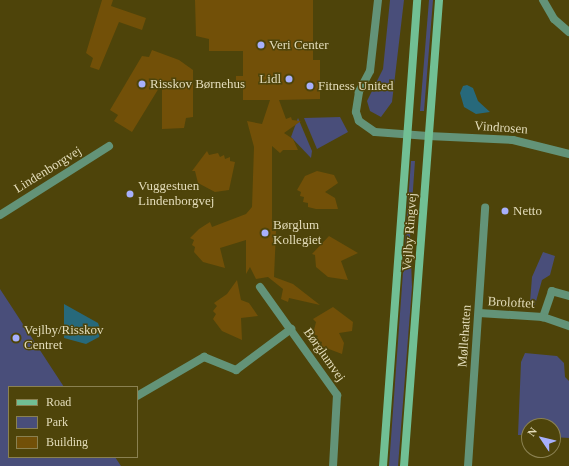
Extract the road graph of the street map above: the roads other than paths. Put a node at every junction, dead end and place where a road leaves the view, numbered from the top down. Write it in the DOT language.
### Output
graph roads {
  1 [pos="378,0"];
  2 [pos="417,0"];
  3 [pos="439,0"];
  4 [pos="543,0"];
  5 [pos="569,32"];
  6 [pos="407,134"];
  7 [pos="428,136"];
  8 [pos="109,146"];
  9 [pos="569,154"];
  10 [pos="485,208"];
  11 [pos="0,215"];
  12 [pos="260,287"];
  13 [pos="569,296"];
  14 [pos="479,313"];
  15 [pos="543,316"];
  16 [pos="569,326"];
  17 [pos="291,329"];
  18 [pos="138,395"];
  19 [pos="333,466"];
  20 [pos="383,466"];
  21 [pos="404,466"];
  22 [pos="468,466"];
  1 -- 6 [label="street, Vindrosen"];
  2 -- 6 [label="main road, Vejlby Ringvej"];
  3 -- 7 [label="main road, Vejlby Ringvej"];
  4 -- 5 [label="street"];
  6 -- 7 [label="street, Vindrosen"];
  6 -- 20 [label="main road, Vejlby Ringvej"];
  7 -- 9 [label="street, Vindrosen"];
  7 -- 21 [label="main road, Vejlby Ringvej"];
  8 -- 11 [label="street, Lindenborgvej"];
  10 -- 14 [label="street, Møllehatten"];
  12 -- 17 [label="street, Børglumvej"];
  13 -- 15 [label="street, Broloftet"];
  14 -- 15 [label="street, Broloftet"];
  14 -- 22 [label="street, Møllehatten"];
  15 -- 16 [label="street, Broloftet"];
  17 -- 18 [label="street, Børglumvej"];
  17 -- 19 [label="street, Børglumvej"];
}
